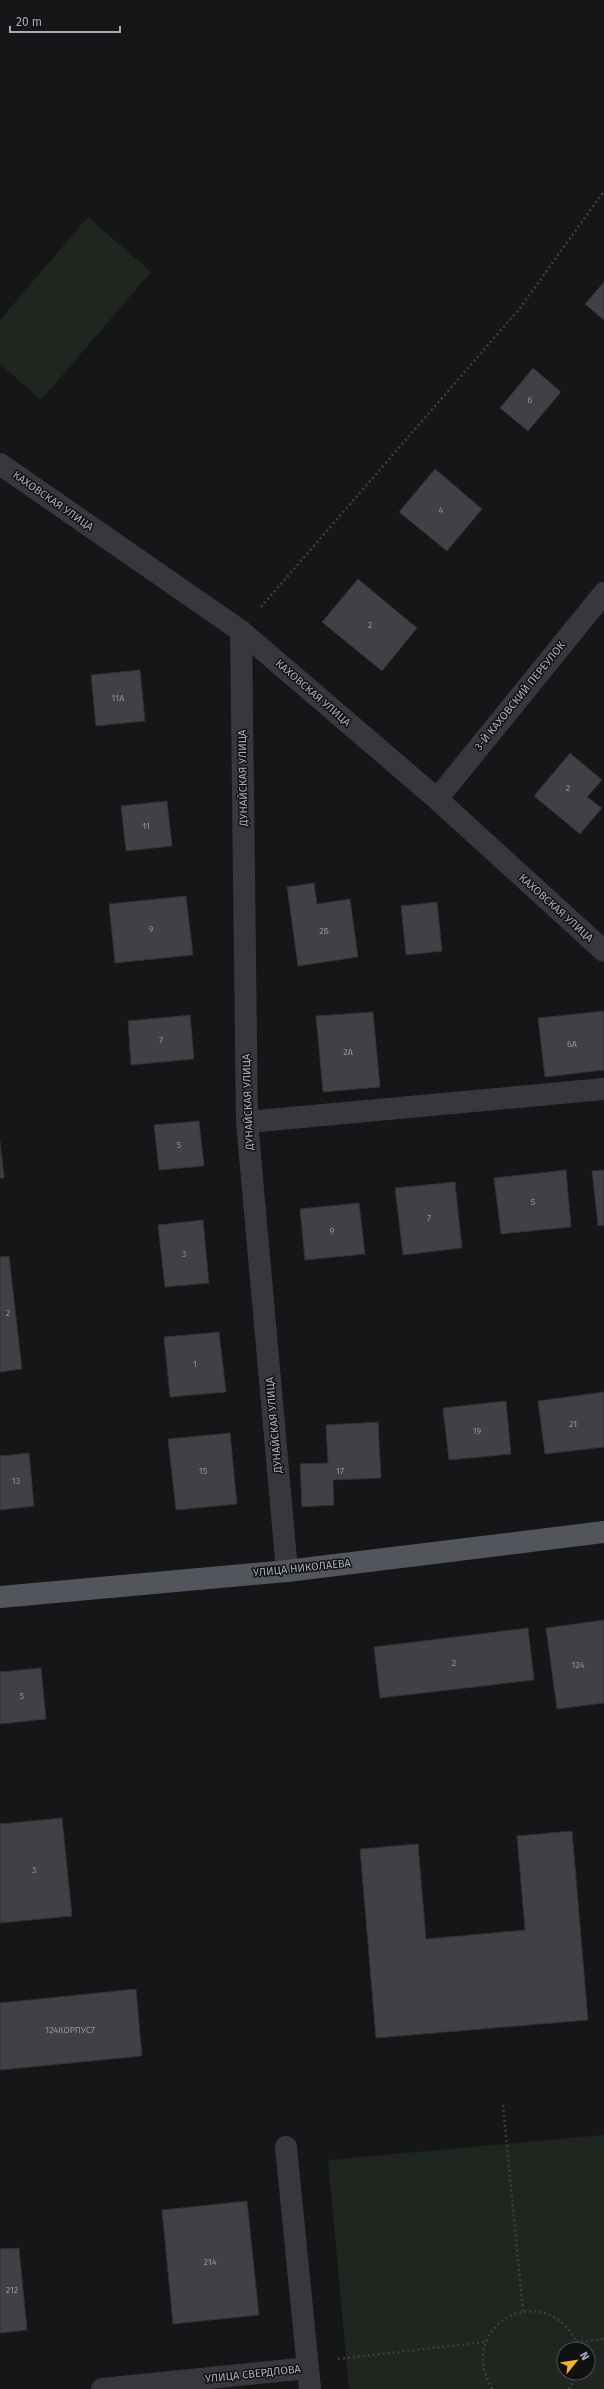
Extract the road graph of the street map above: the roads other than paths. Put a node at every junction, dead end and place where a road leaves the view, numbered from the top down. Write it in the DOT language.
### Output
graph roads {
  1 [pos="0,464"];
  2 [pos="604,593"];
  3 [pos="241,631"];
  4 [pos="437,799"];
  5 [pos="604,951"];
  6 [pos="604,1089"];
  7 [pos="247,1122"];
  8 [pos="604,1532"];
  9 [pos="287,1571"];
  10 [pos="0,1597"];
  11 [pos="286,2147"];
  12 [pos="309,2373"];
  13 [pos="145,2387"];
  14 [pos="102,2389"];
  1 -- 3 [label="street, КАХОВСКАЯ УЛИЦА"];
  2 -- 4 [label="street, 3-Й КАХОВСКИЙ ПЕРЕУЛОК"];
  3 -- 4 [label="street, КАХОВСКАЯ УЛИЦА"];
  3 -- 7 [label="street, ДУНАЙСКАЯ УЛИЦА"];
  4 -- 5 [label="street, КАХОВСКАЯ УЛИЦА"];
  6 -- 7 [label="street"];
  7 -- 9 [label="street, ДУНАЙСКАЯ УЛИЦА"];
  8 -- 9 [label="main road, УЛИЦА НИКОЛАЕВА"];
  9 -- 10 [label="main road, УЛИЦА НИКОЛАЕВА"];
  11 -- 12 [label="street"];
  12 -- 13 [label="street, УЛИЦА СВЕРДЛОВА"];
  13 -- 14 [label="street, УЛИЦА СВЕРДЛОВА"];
}
